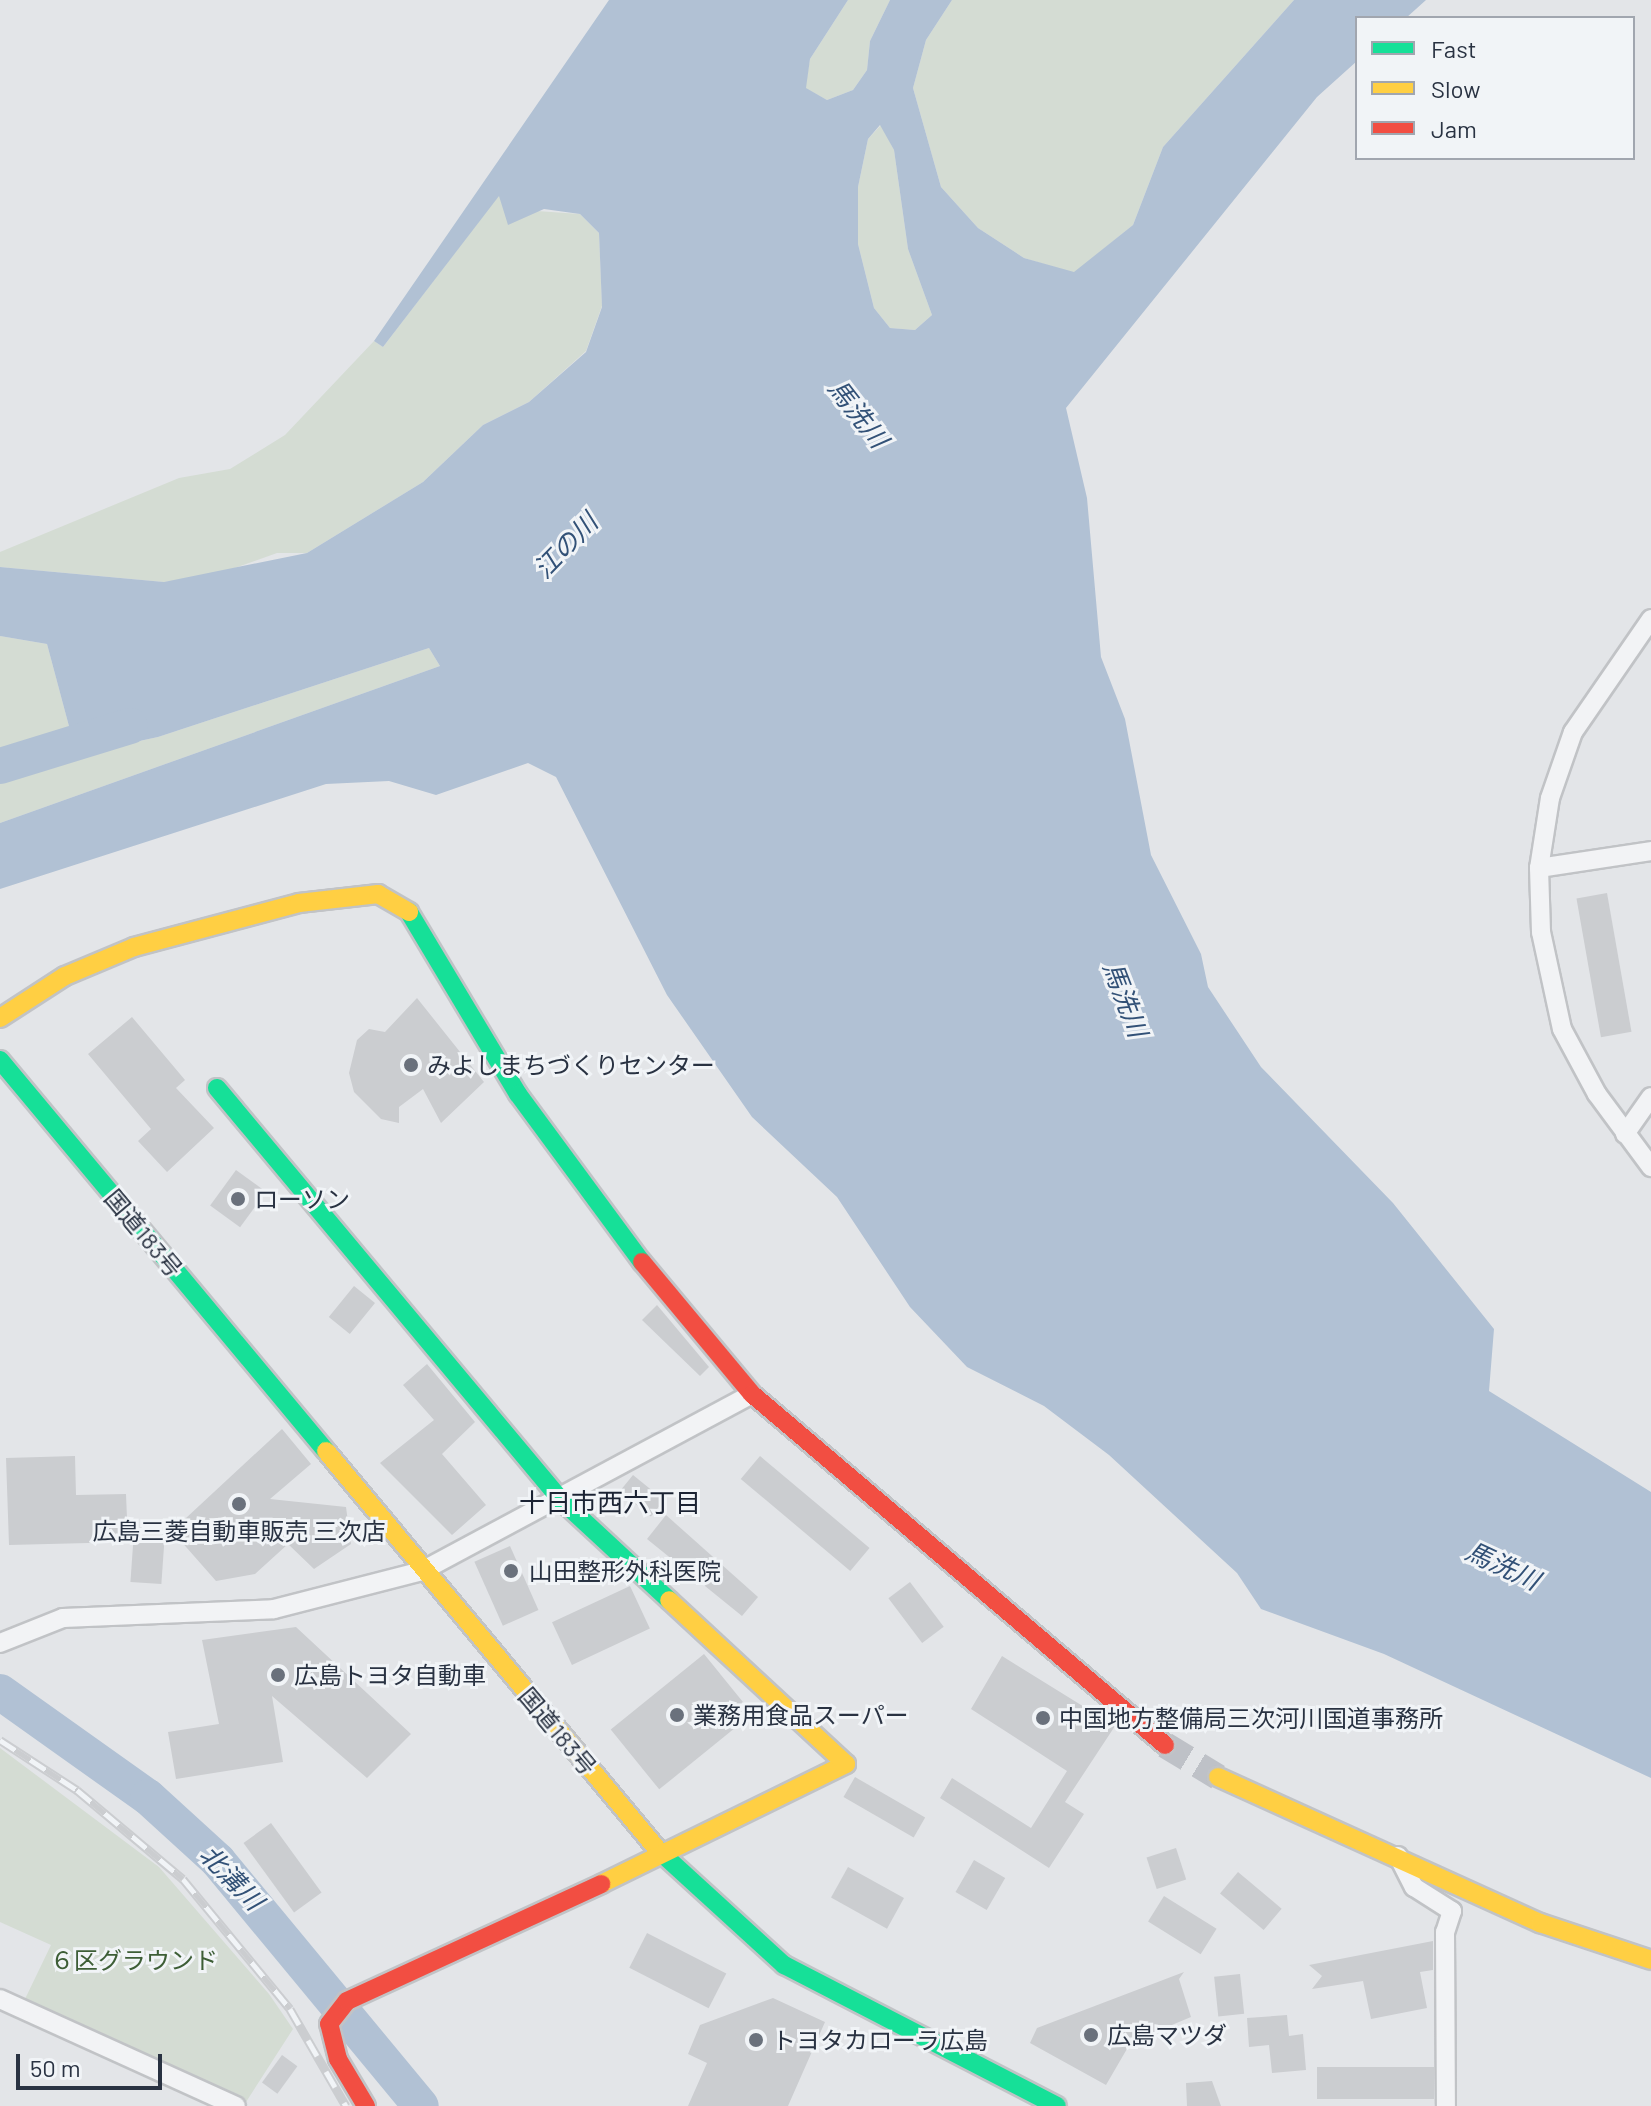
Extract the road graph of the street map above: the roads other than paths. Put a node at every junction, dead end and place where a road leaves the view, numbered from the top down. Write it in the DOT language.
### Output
graph roads {
  1 [pos="1651,619"];
  2 [pos="1651,851"];
  3 [pos="1539,868"];
  4 [pos="0,1018"];
  5 [pos="0,1060"];
  6 [pos="217,1088"];
  7 [pos="1651,1097"];
  8 [pos="1625,1134"];
  9 [pos="1651,1167"];
  10 [pos="752,1394"];
  11 [pos="561,1500"];
  12 [pos="422,1571"];
  13 [pos="0,1643"];
  14 [pos="1165,1745"];
  15 [pos="1218,1777"];
  16 [pos="1397,1853"];
  17 [pos="662,1854"];
  18 [pos="1651,1960"];
  19 [pos="0,1999"];
  20 [pos="236,2106"];
  21 [pos="366,2106"];
  22 [pos="1057,2106"];
  23 [pos="1446,2106"];
  1 -- 3 [label="street"];
  2 -- 3 [label="street"];
  3 -- 8 [label="street"];
  4 -- 10 [label="main road"];
  5 -- 12 [label="main road, 国道183号"];
  6 -- 11 [label="main road"];
  7 -- 8 [label="street"];
  8 -- 9 [label="street"];
  10 -- 11 [label="street"];
  10 -- 14 [label="main road"];
  11 -- 12 [label="street"];
  11 -- 17 [label="main road"];
  12 -- 13 [label="street"];
  12 -- 17 [label="main road, 国道183号"];
  15 -- 16 [label="main road"];
  16 -- 18 [label="main road"];
  16 -- 23 [label="street"];
  17 -- 21 [label="main road"];
  17 -- 22 [label="main road, 国道183号"];
  19 -- 20 [label="street"];
}
